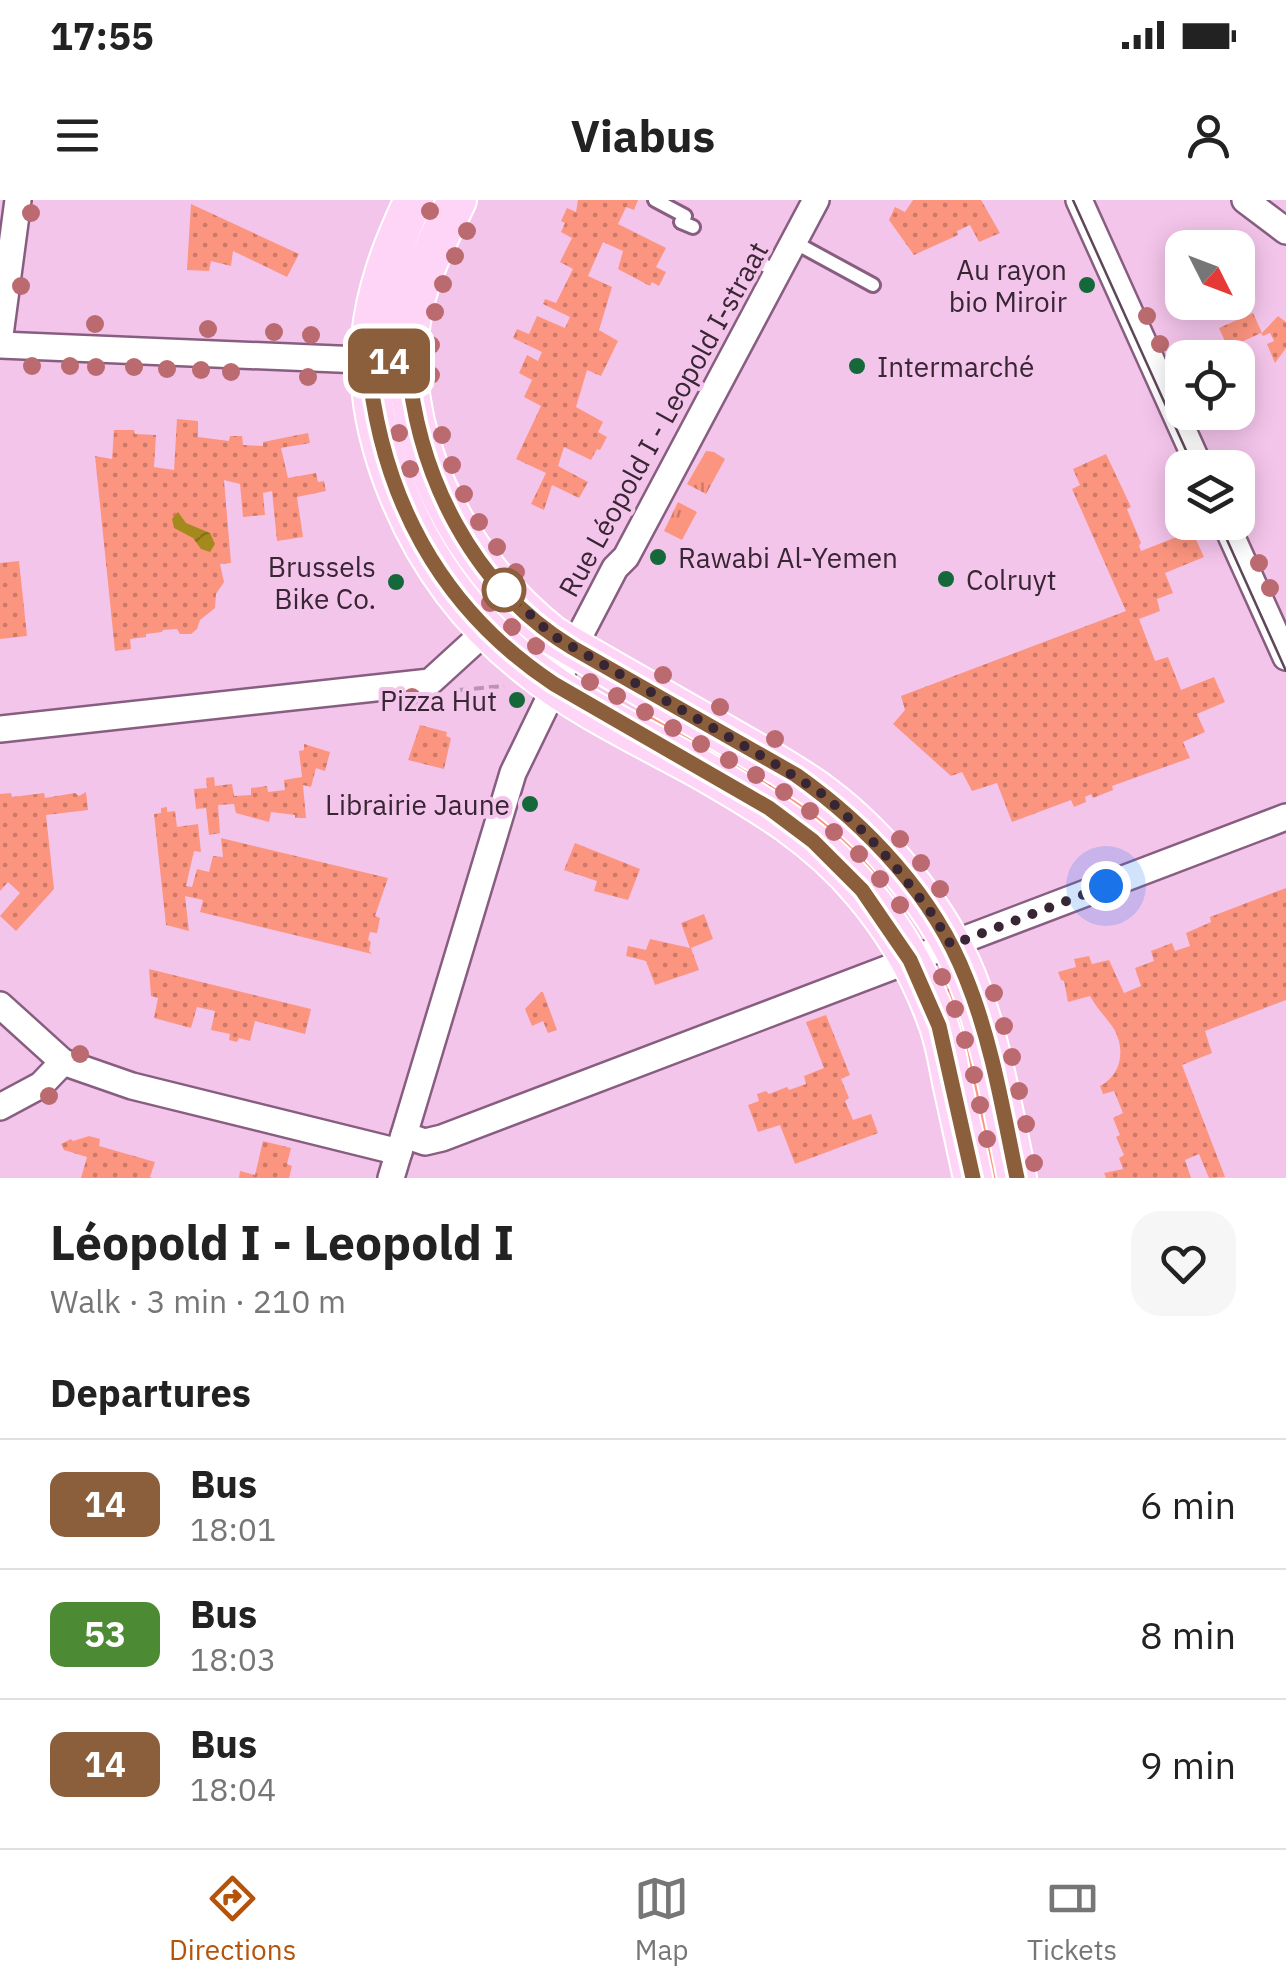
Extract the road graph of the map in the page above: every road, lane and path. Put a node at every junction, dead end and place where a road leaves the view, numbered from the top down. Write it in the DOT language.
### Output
graph roads {
  1 [pos="18,200"];
  2 [pos="414,200"];
  3 [pos="457,200"];
  4 [pos="655,200"];
  5 [pos="816,200"];
  6 [pos="1080,200"];
  7 [pos="1245,200"];
  8 [pos="692,227"];
  9 [pos="1286,231"];
  10 [pos="794,242"];
  11 [pos="873,285"];
  12 [pos="0,335"];
  13 [pos="0,345"];
  14 [pos="368,360"];
  15 [pos="408,362"];
  16 [pos="1192,450"];
  17 [pos="1233,540"];
  18 [pos="488,630"];
  19 [pos="573,648"];
  20 [pos="1286,657"];
  21 [pos="436,680"];
  22 [pos="554,684"];
  23 [pos="0,729"];
  24 [pos="1286,817"];
  25 [pos="951,945"];
  26 [pos="910,960"];
  27 [pos="0,1005"];
  28 [pos="63,1062"];
  29 [pos="0,1107"];
  30 [pos="401,1144"];
  31 [pos="390,1178"];
  32 [pos="972,1178"];
  33 [pos="1017,1178"];
  1 -- 12 [label="street"];
  2 -- 14 [label="main road"];
  3 -- 15 [label="main road"];
  4 -- 8 [label="lane"];
  5 -- 10 [label="street, Rue Léopold I - Leopold I-straat"];
  6 -- 16 [label="street"];
  7 -- 9 [label="street"];
  10 -- 11 [label="lane"];
  10 -- 19 [label="street, Rue Léopold I - Leopold I-straat"];
  13 -- 14 [label="street"];
  14 -- 15 [label="street"];
  14 -- 18 [label="main road"];
  15 -- 19 [label="main road"];
  17 -- 20 [label="street"];
  18 -- 21 [label="street"];
  18 -- 22 [label="main road"];
  19 -- 22 [label="street, Rue Léopold I - Leopold I-straat"];
  19 -- 25 [label="main road"];
  21 -- 22 [label="path"];
  21 -- 23 [label="street"];
  22 -- 26 [label="main road"];
  22 -- 30 [label="street, Rue Léopold I - Leopold I-straat"];
  24 -- 25 [label="street"];
  25 -- 26 [label="street"];
  25 -- 33 [label="main road"];
  26 -- 30 [label="street"];
  26 -- 32 [label="main road"];
  27 -- 28 [label="street"];
  28 -- 29 [label="street"];
  28 -- 30 [label="street"];
  30 -- 31 [label="street, Rue Léopold I - Leopold I-straat"];
}
